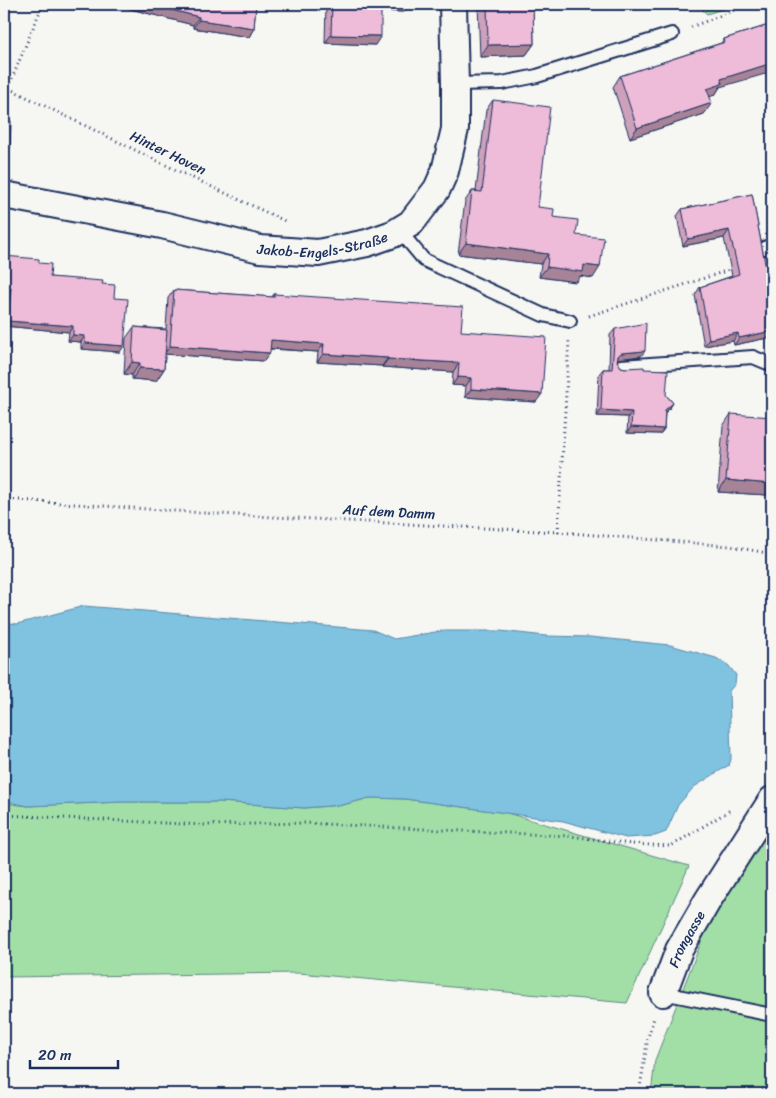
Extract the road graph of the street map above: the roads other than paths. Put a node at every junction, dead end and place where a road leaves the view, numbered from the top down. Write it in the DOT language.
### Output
graph roads {
  1 [pos="453,4"];
  2 [pos="672,34"];
  3 [pos="455,84"];
  4 [pos="4,196"];
  5 [pos="399,230"];
  6 [pos="570,321"];
  7 [pos="772,365"];
  8 [pos="621,366"];
  9 [pos="772,800"];
  10 [pos="662,993"];
  11 [pos="772,1015"];
  1 -- 3 [label="street, Jakob-Engels-Straße"];
  2 -- 3 [label="lane"];
  3 -- 5 [label="street, Jakob-Engels-Straße"];
  4 -- 5 [label="street, Jakob-Engels-Straße"];
  5 -- 6 [label="lane"];
  7 -- 8 [label="lane"];
  9 -- 10 [label="street, Frongasse"];
  10 -- 11 [label="lane"];
}
